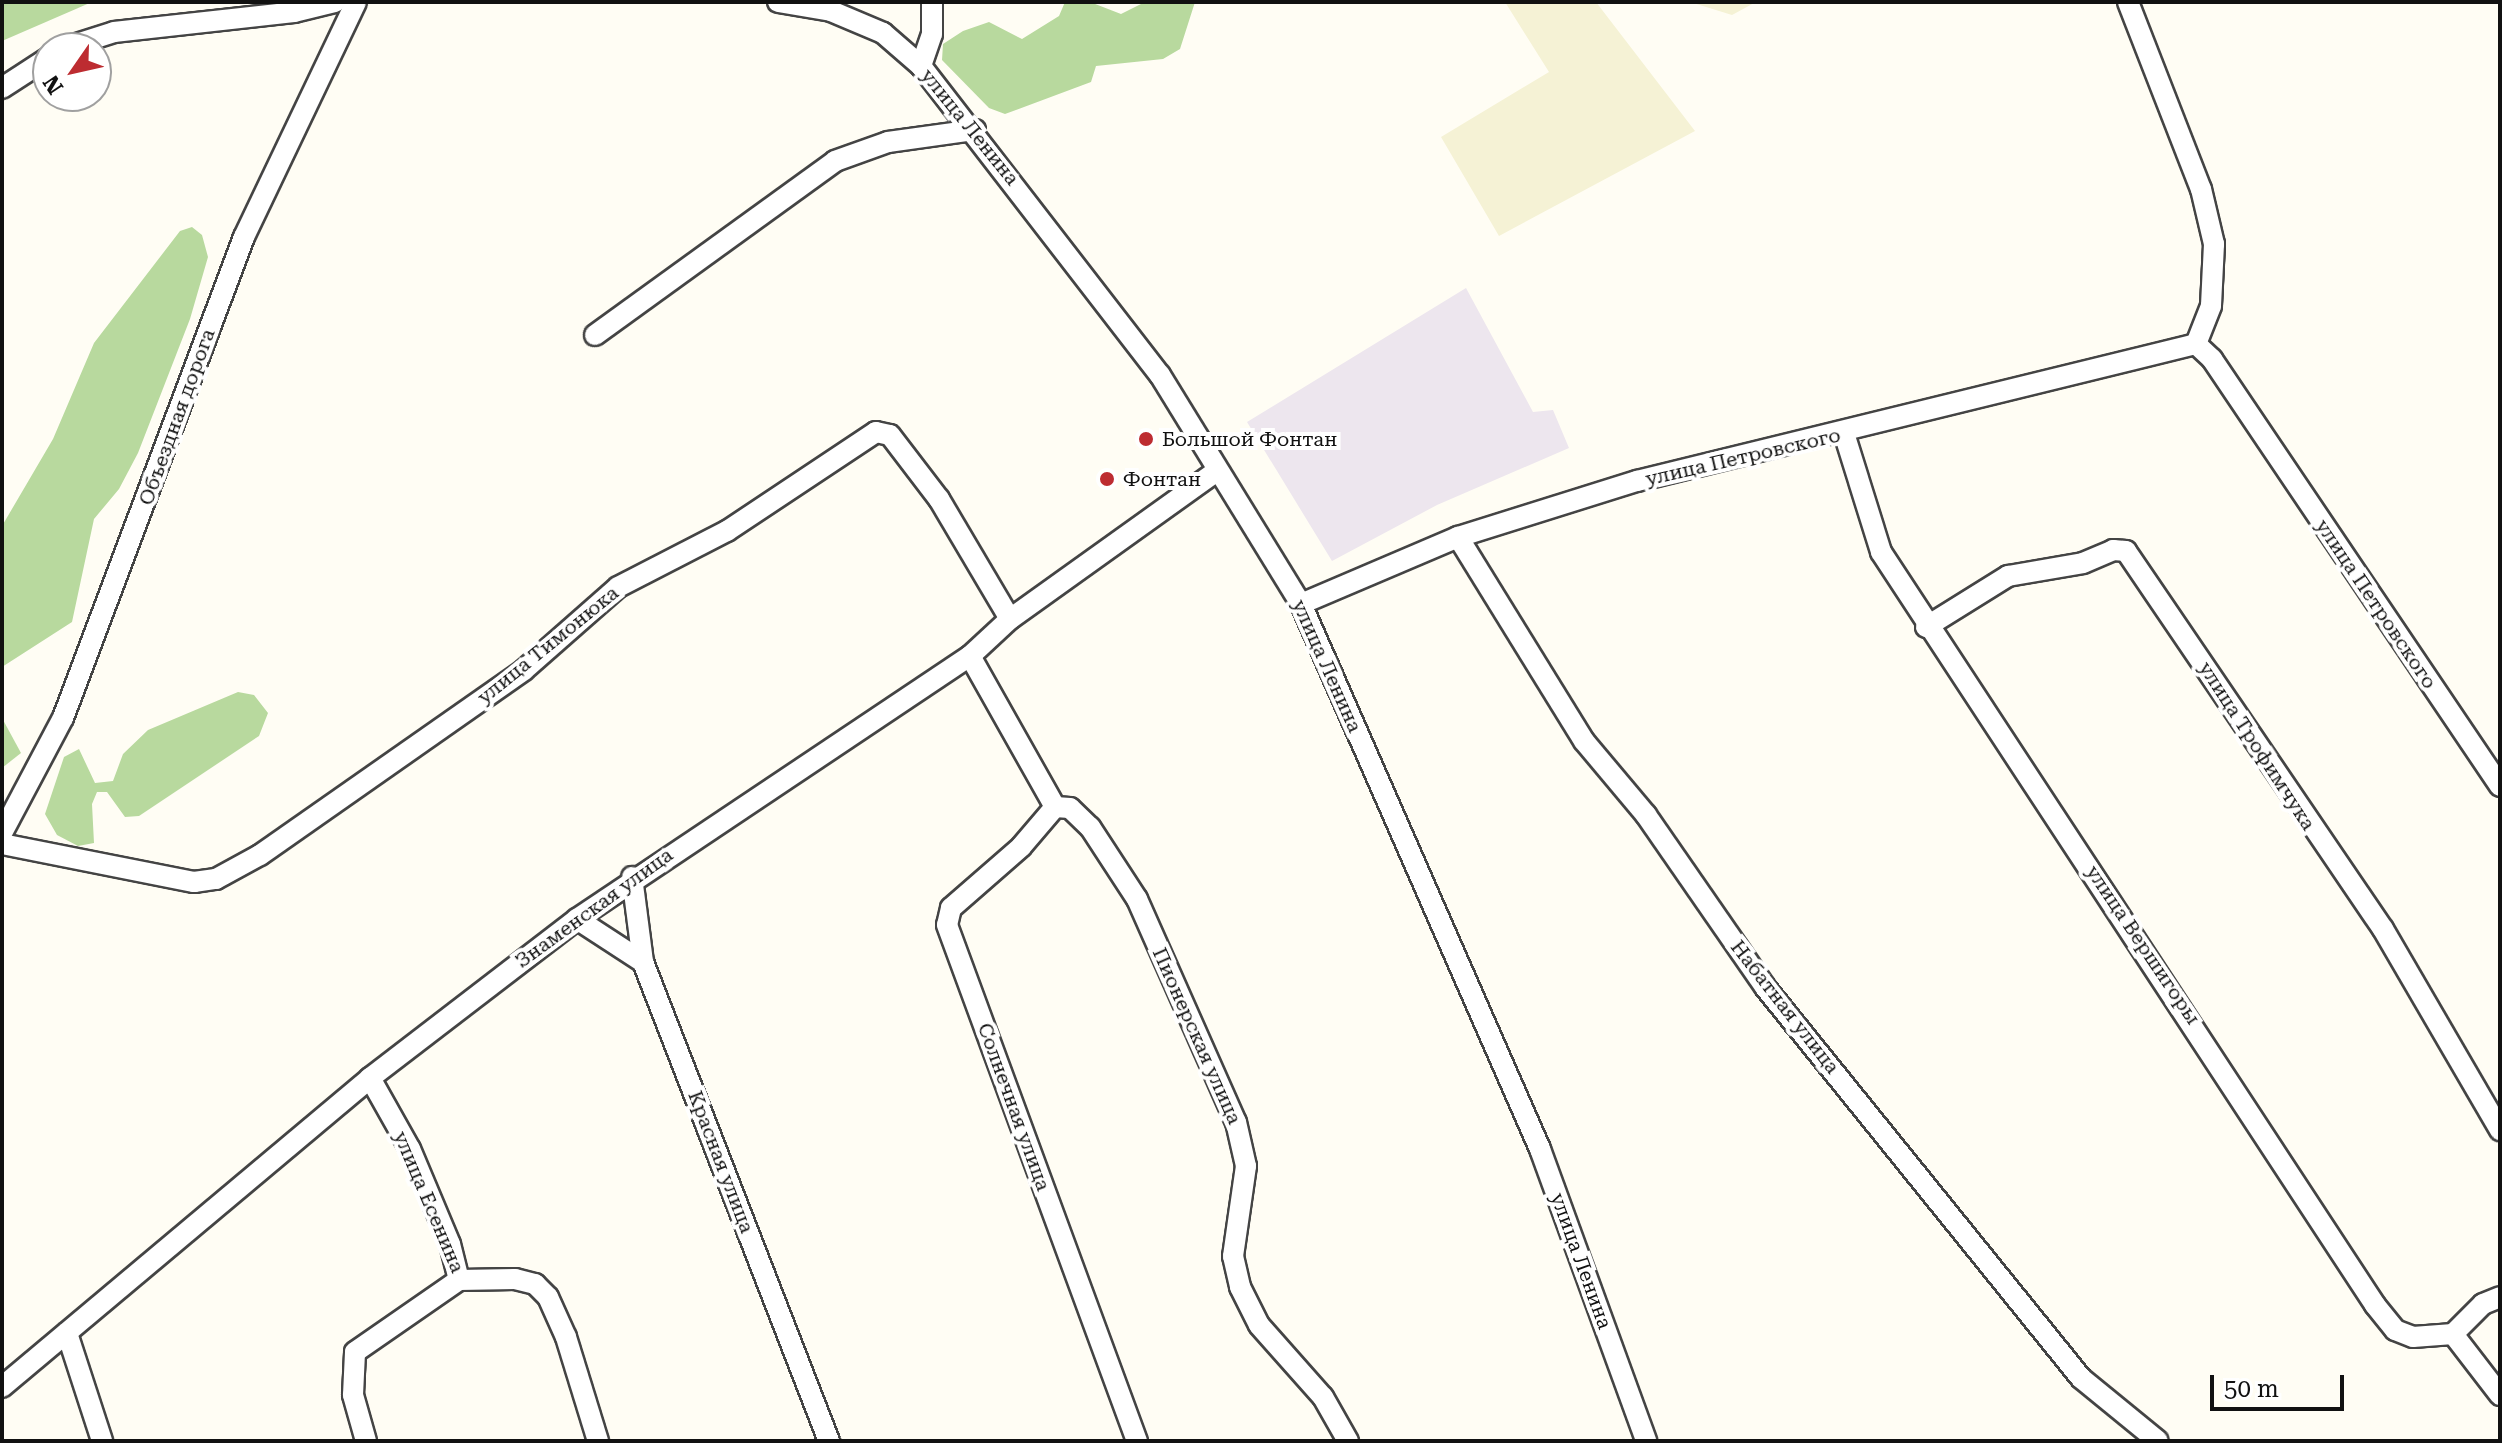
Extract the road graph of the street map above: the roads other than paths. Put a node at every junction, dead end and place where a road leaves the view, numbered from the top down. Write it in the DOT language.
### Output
graph roads {
  1 [pos="335,2"];
  2 [pos="356,2"];
  3 [pos="778,2"];
  4 [pos="932,2"];
  5 [pos="2128,2"];
  6 [pos="112,33"];
  7 [pos="921,66"];
  8 [pos="32,68"];
  9 [pos="2,88"];
  10 [pos="975,130"];
  11 [pos="595,335"];
  12 [pos="2196,344"];
  13 [pos="1844,433"];
  14 [pos="1217,471"];
  15 [pos="1458,537"];
  16 [pos="1301,604"];
  17 [pos="1010,619"];
  18 [pos="1926,627"];
  19 [pos="970,656"];
  20 [pos="2500,786"];
  21 [pos="1055,807"];
  22 [pos="2,833"];
  23 [pos="2,844"];
  24 [pos="632,877"];
  25 [pos="577,919"];
  26 [pos="643,962"];
  27 [pos="370,1078"];
  28 [pos="2500,1130"];
  29 [pos="459,1280"];
  30 [pos="2500,1297"];
  31 [pos="67,1333"];
  32 [pos="2453,1334"];
  33 [pos="2,1387"];
  34 [pos="2500,1395"];
  35 [pos="102,1441"];
  36 [pos="366,1441"];
  37 [pos="598,1441"];
  38 [pos="829,1441"];
  39 [pos="1137,1441"];
  40 [pos="1348,1441"];
  41 [pos="1646,1441"];
  42 [pos="2158,1441"];
  1 -- 6 [label="street"];
  2 -- 22 [label="street, Объездная дорога"];
  3 -- 7 [label="street, улица Ленина"];
  4 -- 7 [label="street"];
  5 -- 12 [label="street"];
  7 -- 10 [label="street, улица Ленина"];
  8 -- 9 [label="street"];
  10 -- 11 [label="street"];
  10 -- 14 [label="street, улица Ленина"];
  12 -- 13 [label="street, улица Петровского"];
  12 -- 20 [label="street, улица Петровского"];
  13 -- 15 [label="street, улица Петровского"];
  13 -- 18 [label="street, улица Вершигоры"];
  14 -- 16 [label="street, улица Ленина"];
  14 -- 17 [label="street, Знаменская улица"];
  15 -- 16 [label="street, улица Петровского"];
  15 -- 42 [label="street, Набатная улица"];
  16 -- 41 [label="street, улица Ленина"];
  17 -- 19 [label="street, Знаменская улица"];
  17 -- 23 [label="street, улица Тимонюка"];
  18 -- 28 [label="street, улица Трофимчука"];
  18 -- 32 [label="street, улица Вершигоры"];
  19 -- 21 [label="street"];
  19 -- 24 [label="street, Знаменская улица"];
  21 -- 39 [label="street, Солнечная улица"];
  21 -- 40 [label="street, Пионерская улица"];
  24 -- 25 [label="street, Знаменская улица"];
  24 -- 26 [label="street, Красная улица"];
  25 -- 26 [label="street"];
  25 -- 27 [label="street, Знаменская улица"];
  26 -- 38 [label="street, Красная улица"];
  27 -- 29 [label="street, улица Есенина"];
  27 -- 31 [label="street, Знаменская улица"];
  29 -- 36 [label="street"];
  29 -- 37 [label="street, улица Есенина"];
  30 -- 32 [label="street"];
  31 -- 33 [label="street, Знаменская улица"];
  31 -- 35 [label="street"];
  32 -- 34 [label="street"];
}
